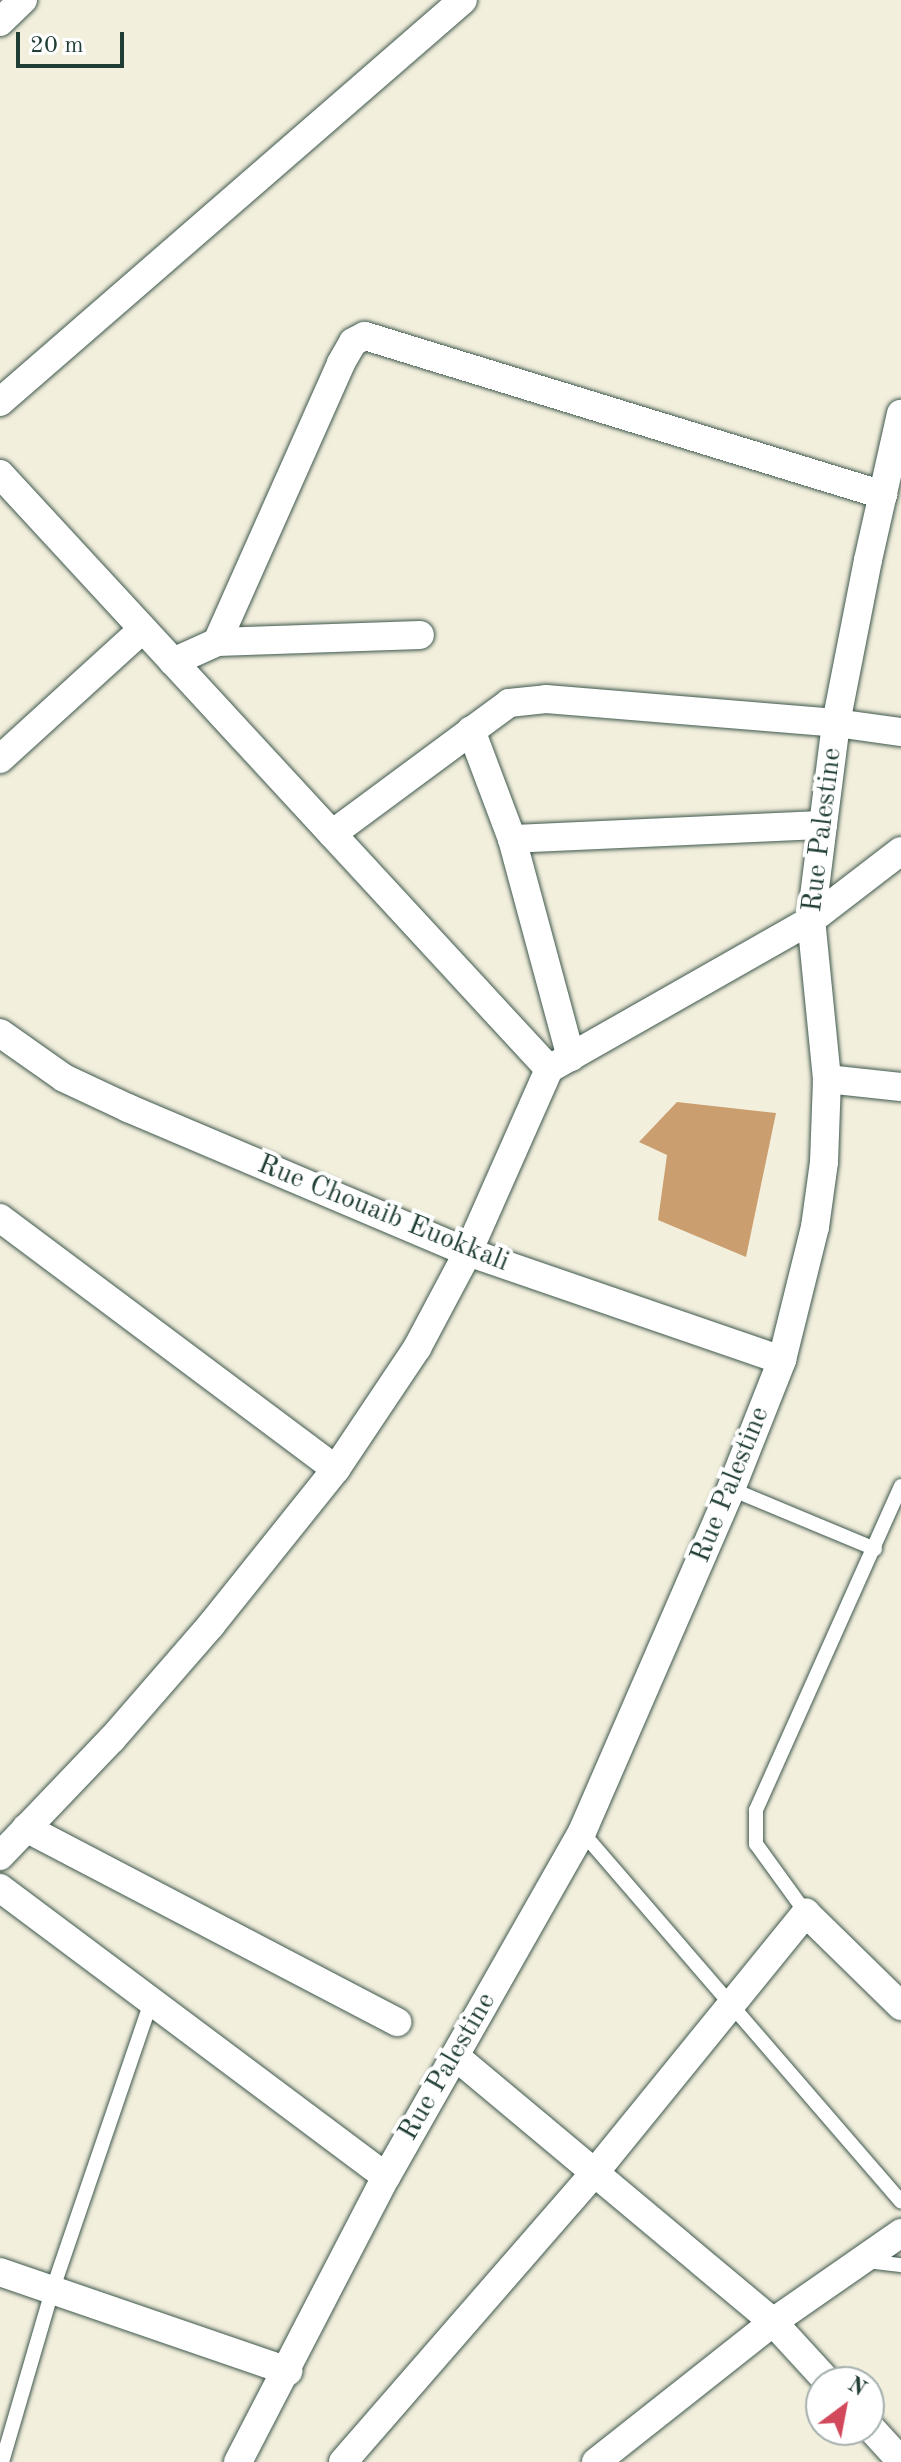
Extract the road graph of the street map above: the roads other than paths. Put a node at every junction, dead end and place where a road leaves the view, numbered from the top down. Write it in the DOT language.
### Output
graph roads {
  1 [pos="23,0"];
  2 [pos="448,5"];
  3 [pos="0,22"];
  4 [pos="0,402"];
  5 [pos="900,423"];
  6 [pos="0,474"];
  7 [pos="883,495"];
  8 [pos="143,629"];
  9 [pos="420,635"];
  10 [pos="217,642"];
  11 [pos="173,662"];
  12 [pos="836,723"];
  13 [pos="471,730"];
  14 [pos="901,732"];
  15 [pos="0,759"];
  16 [pos="823,825"];
  17 [pos="332,834"];
  18 [pos="512,839"];
  19 [pos="901,851"];
  20 [pos="811,920"];
  21 [pos="0,1033"];
  22 [pos="560,1063"];
  23 [pos="827,1079"];
  24 [pos="901,1087"];
  25 [pos="0,1218"];
  26 [pos="468,1252"];
  27 [pos="782,1360"];
  28 [pos="336,1469"];
  29 [pos="901,1486"];
  30 [pos="731,1489"];
  31 [pos="875,1549"];
  32 [pos="26,1828"];
  33 [pos="582,1832"];
  34 [pos="0,1856"];
  35 [pos="0,1888"];
  36 [pos="806,1913"];
  37 [pos="731,2001"];
  38 [pos="150,2004"];
  39 [pos="901,2006"];
  40 [pos="397,2022"];
  41 [pos="455,2056"];
  42 [pos="596,2171"];
  43 [pos="386,2177"];
  44 [pos="901,2201"];
  45 [pos="901,2233"];
  46 [pos="858,2260"];
  47 [pos="901,2265"];
  48 [pos="0,2272"];
  49 [pos="52,2291"];
  50 [pos="773,2322"];
  51 [pos="813,2366"];
  52 [pos="288,2371"];
  53 [pos="885,2444"];
  54 [pos="606,2459"];
  55 [pos="901,2461"];
  56 [pos="2,2462"];
  57 [pos="238,2462"];
  58 [pos="343,2462"];
  1 -- 3 [label="street"];
  2 -- 4 [label="street"];
  5 -- 7 [label="street, Rue Palestine"];
  6 -- 8 [label="street"];
  7 -- 10 [label="street"];
  7 -- 12 [label="street, Rue Palestine"];
  8 -- 11 [label="street"];
  8 -- 15 [label="street"];
  9 -- 10 [label="street"];
  10 -- 11 [label="street"];
  11 -- 17 [label="street"];
  12 -- 13 [label="street"];
  12 -- 14 [label="street"];
  12 -- 16 [label="street, Rue Palestine"];
  13 -- 17 [label="street"];
  13 -- 18 [label="street"];
  16 -- 18 [label="street"];
  16 -- 20 [label="street, Rue Palestine"];
  17 -- 22 [label="street"];
  18 -- 22 [label="street"];
  19 -- 20 [label="street"];
  20 -- 22 [label="street"];
  20 -- 23 [label="street, Rue Palestine"];
  21 -- 26 [label="street, Rue Chouaib Euokkali"];
  22 -- 26 [label="street"];
  23 -- 24 [label="street"];
  23 -- 27 [label="street, Rue Palestine"];
  25 -- 28 [label="street"];
  26 -- 27 [label="street, Rue Chouaib Euokkali"];
  26 -- 28 [label="street"];
  27 -- 30 [label="street, Rue Palestine"];
  28 -- 32 [label="street"];
  29 -- 31 [label="lane"];
  30 -- 31 [label="lane"];
  30 -- 33 [label="street, Rue Palestine"];
  31 -- 36 [label="lane"];
  32 -- 34 [label="street"];
  32 -- 40 [label="street"];
  33 -- 37 [label="lane"];
  33 -- 41 [label="street, Rue Palestine"];
  35 -- 38 [label="street"];
  36 -- 37 [label="street"];
  36 -- 39 [label="street"];
  37 -- 42 [label="street"];
  37 -- 44 [label="lane"];
  38 -- 43 [label="street"];
  38 -- 49 [label="lane"];
  41 -- 42 [label="street"];
  41 -- 43 [label="street, Rue Palestine"];
  42 -- 50 [label="street"];
  42 -- 58 [label="street"];
  43 -- 52 [label="street, Rue Palestine"];
  45 -- 46 [label="street"];
  46 -- 47 [label="lane"];
  46 -- 50 [label="street"];
  48 -- 49 [label="street"];
  49 -- 52 [label="street"];
  49 -- 56 [label="lane"];
  50 -- 51 [label="street"];
  50 -- 54 [label="street"];
  52 -- 57 [label="street, Rue Palestine"];
  53 -- 55 [label="street"];
}
